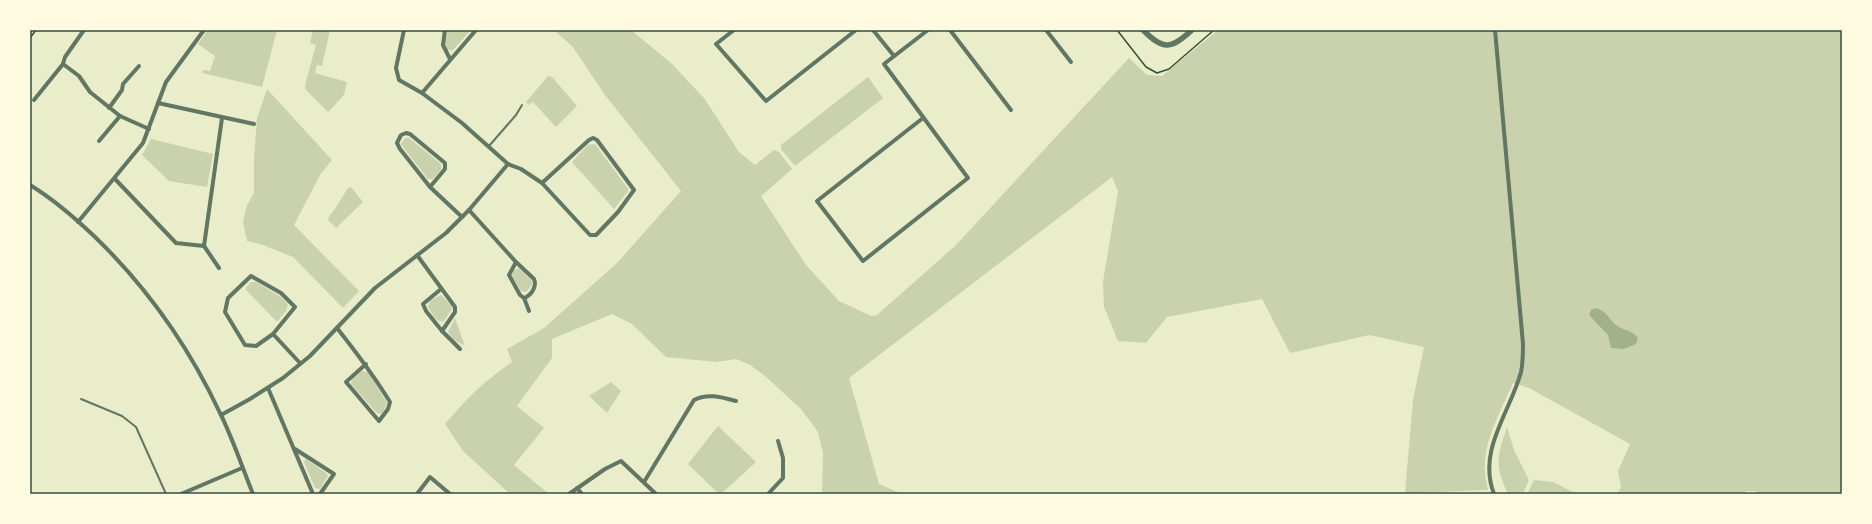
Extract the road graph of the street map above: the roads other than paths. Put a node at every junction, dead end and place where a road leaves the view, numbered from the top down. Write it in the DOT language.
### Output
graph roads {
  1 [pos="84,30"];
  2 [pos="204,30"];
  3 [pos="404,30"];
  4 [pos="445,30"];
  5 [pos="476,30"];
  6 [pos="734,30"];
  7 [pos="856,30"];
  8 [pos="873,30"];
  9 [pos="928,30"];
  10 [pos="950,30"];
  11 [pos="1046,30"];
  12 [pos="1143,30"];
  13 [pos="1192,30"];
  14 [pos="1495,30"];
  15 [pos="894,56"];
  16 [pos="450,59"];
  17 [pos="1071,62"];
  18 [pos="63,64"];
  19 [pos="139,66"];
  20 [pos="422,93"];
  21 [pos="34,100"];
  22 [pos="158,103"];
  23 [pos="522,105"];
  24 [pos="109,108"];
  25 [pos="1011,110"];
  26 [pos="120,116"];
  27 [pos="222,118"];
  28 [pos="923,118"];
  29 [pos="254,124"];
  30 [pos="148,129"];
  31 [pos="99,141"];
  32 [pos="489,146"];
  33 [pos="508,164"];
  34 [pos="116,179"];
  35 [pos="542,183"];
  36 [pos="430,187"];
  37 [pos="31,188"];
  38 [pos="469,210"];
  39 [pos="462,218"];
  40 [pos="78,222"];
  41 [pos="204,246"];
  42 [pos="417,255"];
  43 [pos="516,262"];
  44 [pos="219,268"];
  45 [pos="441,289"];
  46 [pos="524,298"];
  47 [pos="529,311"];
  48 [pos="337,328"];
  49 [pos="442,331"];
  50 [pos="273,334"];
  51 [pos="460,349"];
  52 [pos="300,363"];
  53 [pos="366,364"];
  54 [pos="268,388"];
  55 [pos="81,399"];
  56 [pos="736,401"];
  57 [pos="221,415"];
  58 [pos="778,441"];
  59 [pos="294,449"];
  60 [pos="242,468"];
  61 [pos="644,482"];
  62 [pos="577,488"];
  63 [pos="166,494"];
  64 [pos="181,494"];
  65 [pos="253,494"];
  66 [pos="313,494"];
  67 [pos="320,494"];
  68 [pos="417,494"];
  69 [pos="450,494"];
  70 [pos="569,494"];
  71 [pos="582,494"];
  72 [pos="656,494"];
  73 [pos="768,494"];
  74 [pos="1494,494"];
  1 -- 18 [label="street"];
  2 -- 22 [label="street"];
  3 -- 20 [label="street"];
  4 -- 16 [label="street"];
  5 -- 16 [label="street"];
  6 -- 7 [label="street"];
  8 -- 15 [label="street"];
  9 -- 15 [label="street"];
  10 -- 25 [label="street"];
  11 -- 17 [label="street"];
  12 -- 13 [label="street"];
  14 -- 74 [label="street"];
  15 -- 28 [label="street"];
  16 -- 20 [label="street"];
  18 -- 21 [label="street"];
  18 -- 24 [label="street"];
  19 -- 24 [label="street"];
  20 -- 32 [label="street"];
  22 -- 27 [label="street"];
  22 -- 30 [label="street"];
  23 -- 32 [label="lane"];
  24 -- 26 [label="street"];
  26 -- 30 [label="street"];
  26 -- 31 [label="street"];
  27 -- 29 [label="street"];
  27 -- 41 [label="street"];
  28 -- 28 [label="street"];
  30 -- 34 [label="street"];
  32 -- 33 [label="street"];
  33 -- 35 [label="street"];
  33 -- 38 [label="street"];
  34 -- 40 [label="street"];
  34 -- 41 [label="street"];
  35 -- 35 [label="street"];
  36 -- 36 [label="street"];
  36 -- 39 [label="street"];
  37 -- 40 [label="street"];
  38 -- 39 [label="street"];
  38 -- 43 [label="street"];
  39 -- 42 [label="street"];
  40 -- 57 [label="street"];
  41 -- 44 [label="street"];
  42 -- 45 [label="street"];
  42 -- 48 [label="street"];
  43 -- 46 [label="street"];
  43 -- 46 [label="street"];
  45 -- 49 [label="street"];
  45 -- 49 [label="street"];
  46 -- 47 [label="street"];
  48 -- 52 [label="street"];
  48 -- 53 [label="street"];
  49 -- 51 [label="street"];
  50 -- 50 [label="street"];
  50 -- 52 [label="street"];
  52 -- 54 [label="street"];
  53 -- 53 [label="street"];
  54 -- 57 [label="street"];
  54 -- 59 [label="street"];
  55 -- 63 [label="lane"];
  56 -- 61 [label="street"];
  57 -- 60 [label="street"];
  58 -- 73 [label="street"];
  59 -- 66 [label="street"];
  59 -- 67 [label="street"];
  60 -- 64 [label="street"];
  60 -- 65 [label="street"];
  61 -- 62 [label="street"];
  61 -- 72 [label="street"];
  62 -- 70 [label="street"];
  62 -- 71 [label="street"];
  68 -- 69 [label="street"];
}
